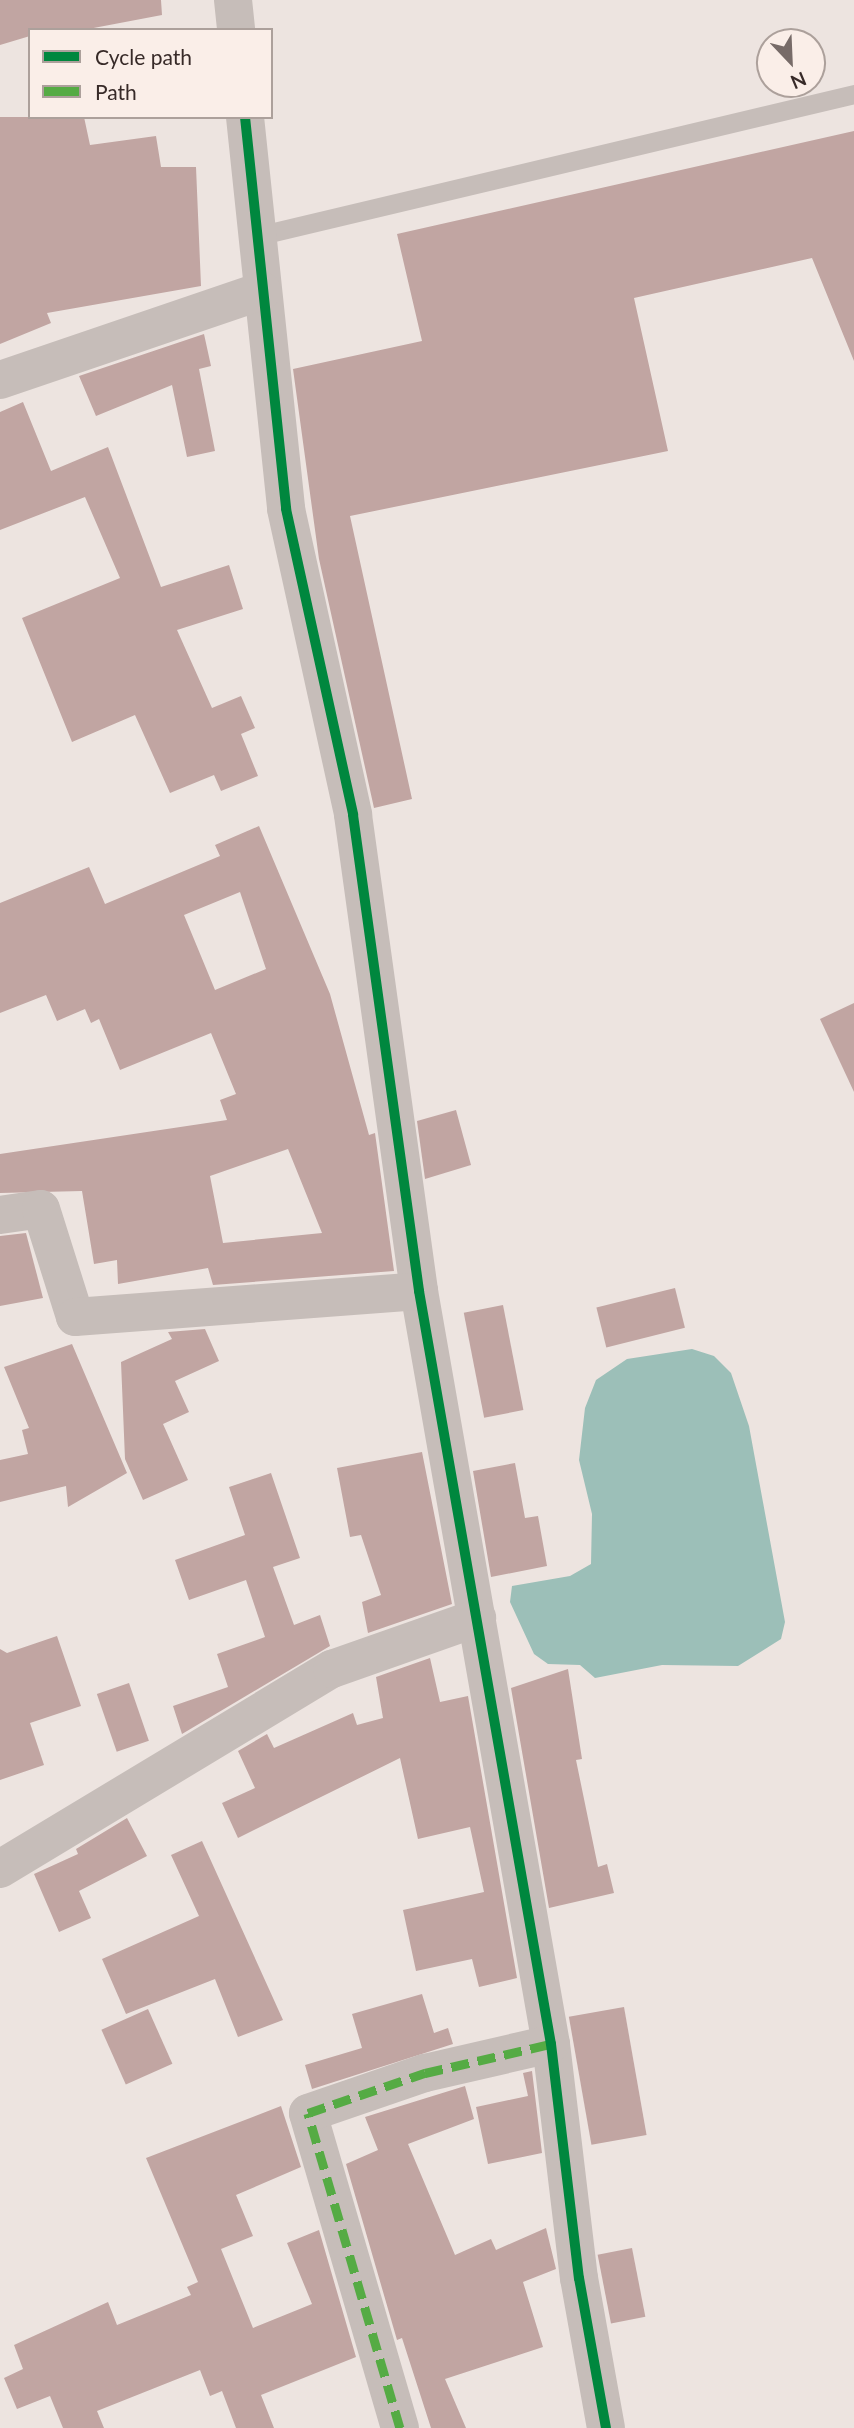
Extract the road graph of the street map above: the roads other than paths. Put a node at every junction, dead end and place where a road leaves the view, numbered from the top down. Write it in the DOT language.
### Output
graph roads {
  1 [pos="233,0"];
  2 [pos="236,28"];
  3 [pos="854,94"];
  4 [pos="245,119"];
  5 [pos="257,236"];
  6 [pos="262,291"];
  7 [pos="0,380"];
  8 [pos="0,1215"];
  9 [pos="419,1291"];
  10 [pos="477,1618"];
  11 [pos="0,1869"];
  12 [pos="551,2044"];
  13 [pos="400,2428"];
  14 [pos="606,2428"];
  1 -- 2 [label="street"];
  3 -- 5 [label="lane"];
  4 -- 5 [label="street"];
  5 -- 6 [label="street"];
  6 -- 7 [label="street"];
  6 -- 9 [label="street"];
  8 -- 9 [label="street"];
  9 -- 10 [label="street"];
  10 -- 11 [label="street"];
  10 -- 12 [label="street"];
  12 -- 13 [label="street"];
  12 -- 14 [label="street"];
}
